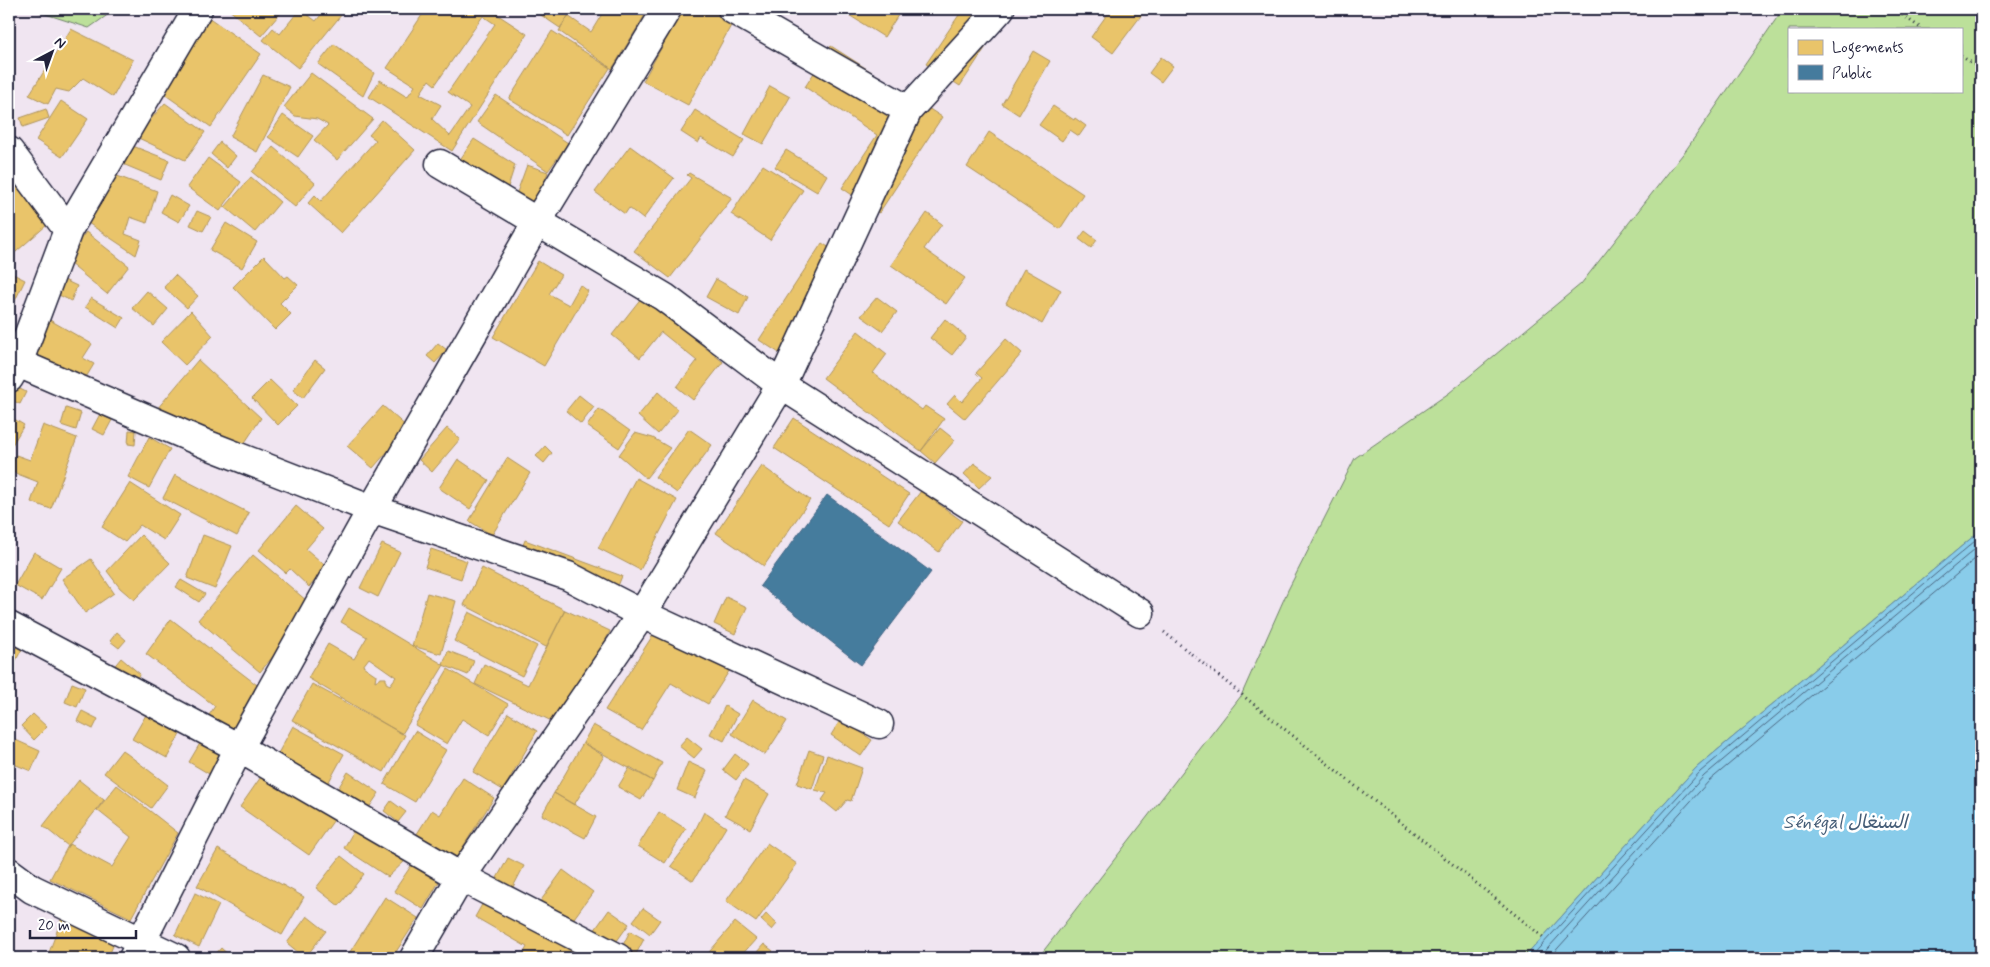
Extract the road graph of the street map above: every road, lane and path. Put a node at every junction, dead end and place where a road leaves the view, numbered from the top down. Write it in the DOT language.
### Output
graph roads {
  1 [pos="198,9"];
  2 [pos="667,9"];
  3 [pos="732,9"];
  4 [pos="1000,9"];
  5 [pos="1894,9"];
  6 [pos="1921,28"];
  7 [pos="1962,57"];
  8 [pos="1981,69"];
  9 [pos="908,110"];
  10 [pos="9,151"];
  11 [pos="440,164"];
  12 [pos="537,222"];
  13 [pos="68,230"];
  14 [pos="13,371"];
  15 [pos="782,384"];
  16 [pos="372,509"];
  17 [pos="1140,613"];
  18 [pos="642,614"];
  19 [pos="9,626"];
  20 [pos="879,724"];
  21 [pos="239,748"];
  22 [pos="9,872"];
  23 [pos="461,877"];
  24 [pos="1543,937"];
  25 [pos="137,951"];
  26 [pos="176,958"];
  27 [pos="414,958"];
  28 [pos="618,958"];
  1 -- 13 [label="street"];
  2 -- 12 [label="street"];
  3 -- 9 [label="street"];
  4 -- 9 [label="street"];
  5 -- 6 [label="path"];
  7 -- 8 [label="path"];
  9 -- 15 [label="street"];
  10 -- 13 [label="street"];
  11 -- 12 [label="street"];
  12 -- 15 [label="street"];
  12 -- 16 [label="street"];
  13 -- 14 [label="street"];
  14 -- 16 [label="street"];
  15 -- 17 [label="street"];
  15 -- 18 [label="street"];
  16 -- 18 [label="street"];
  16 -- 21 [label="street"];
  17 -- 24 [label="path"];
  18 -- 20 [label="street"];
  18 -- 23 [label="street"];
  19 -- 21 [label="street"];
  21 -- 23 [label="street"];
  21 -- 25 [label="street"];
  22 -- 25 [label="street"];
  23 -- 27 [label="street"];
  23 -- 28 [label="street"];
  25 -- 26 [label="street"];
}
